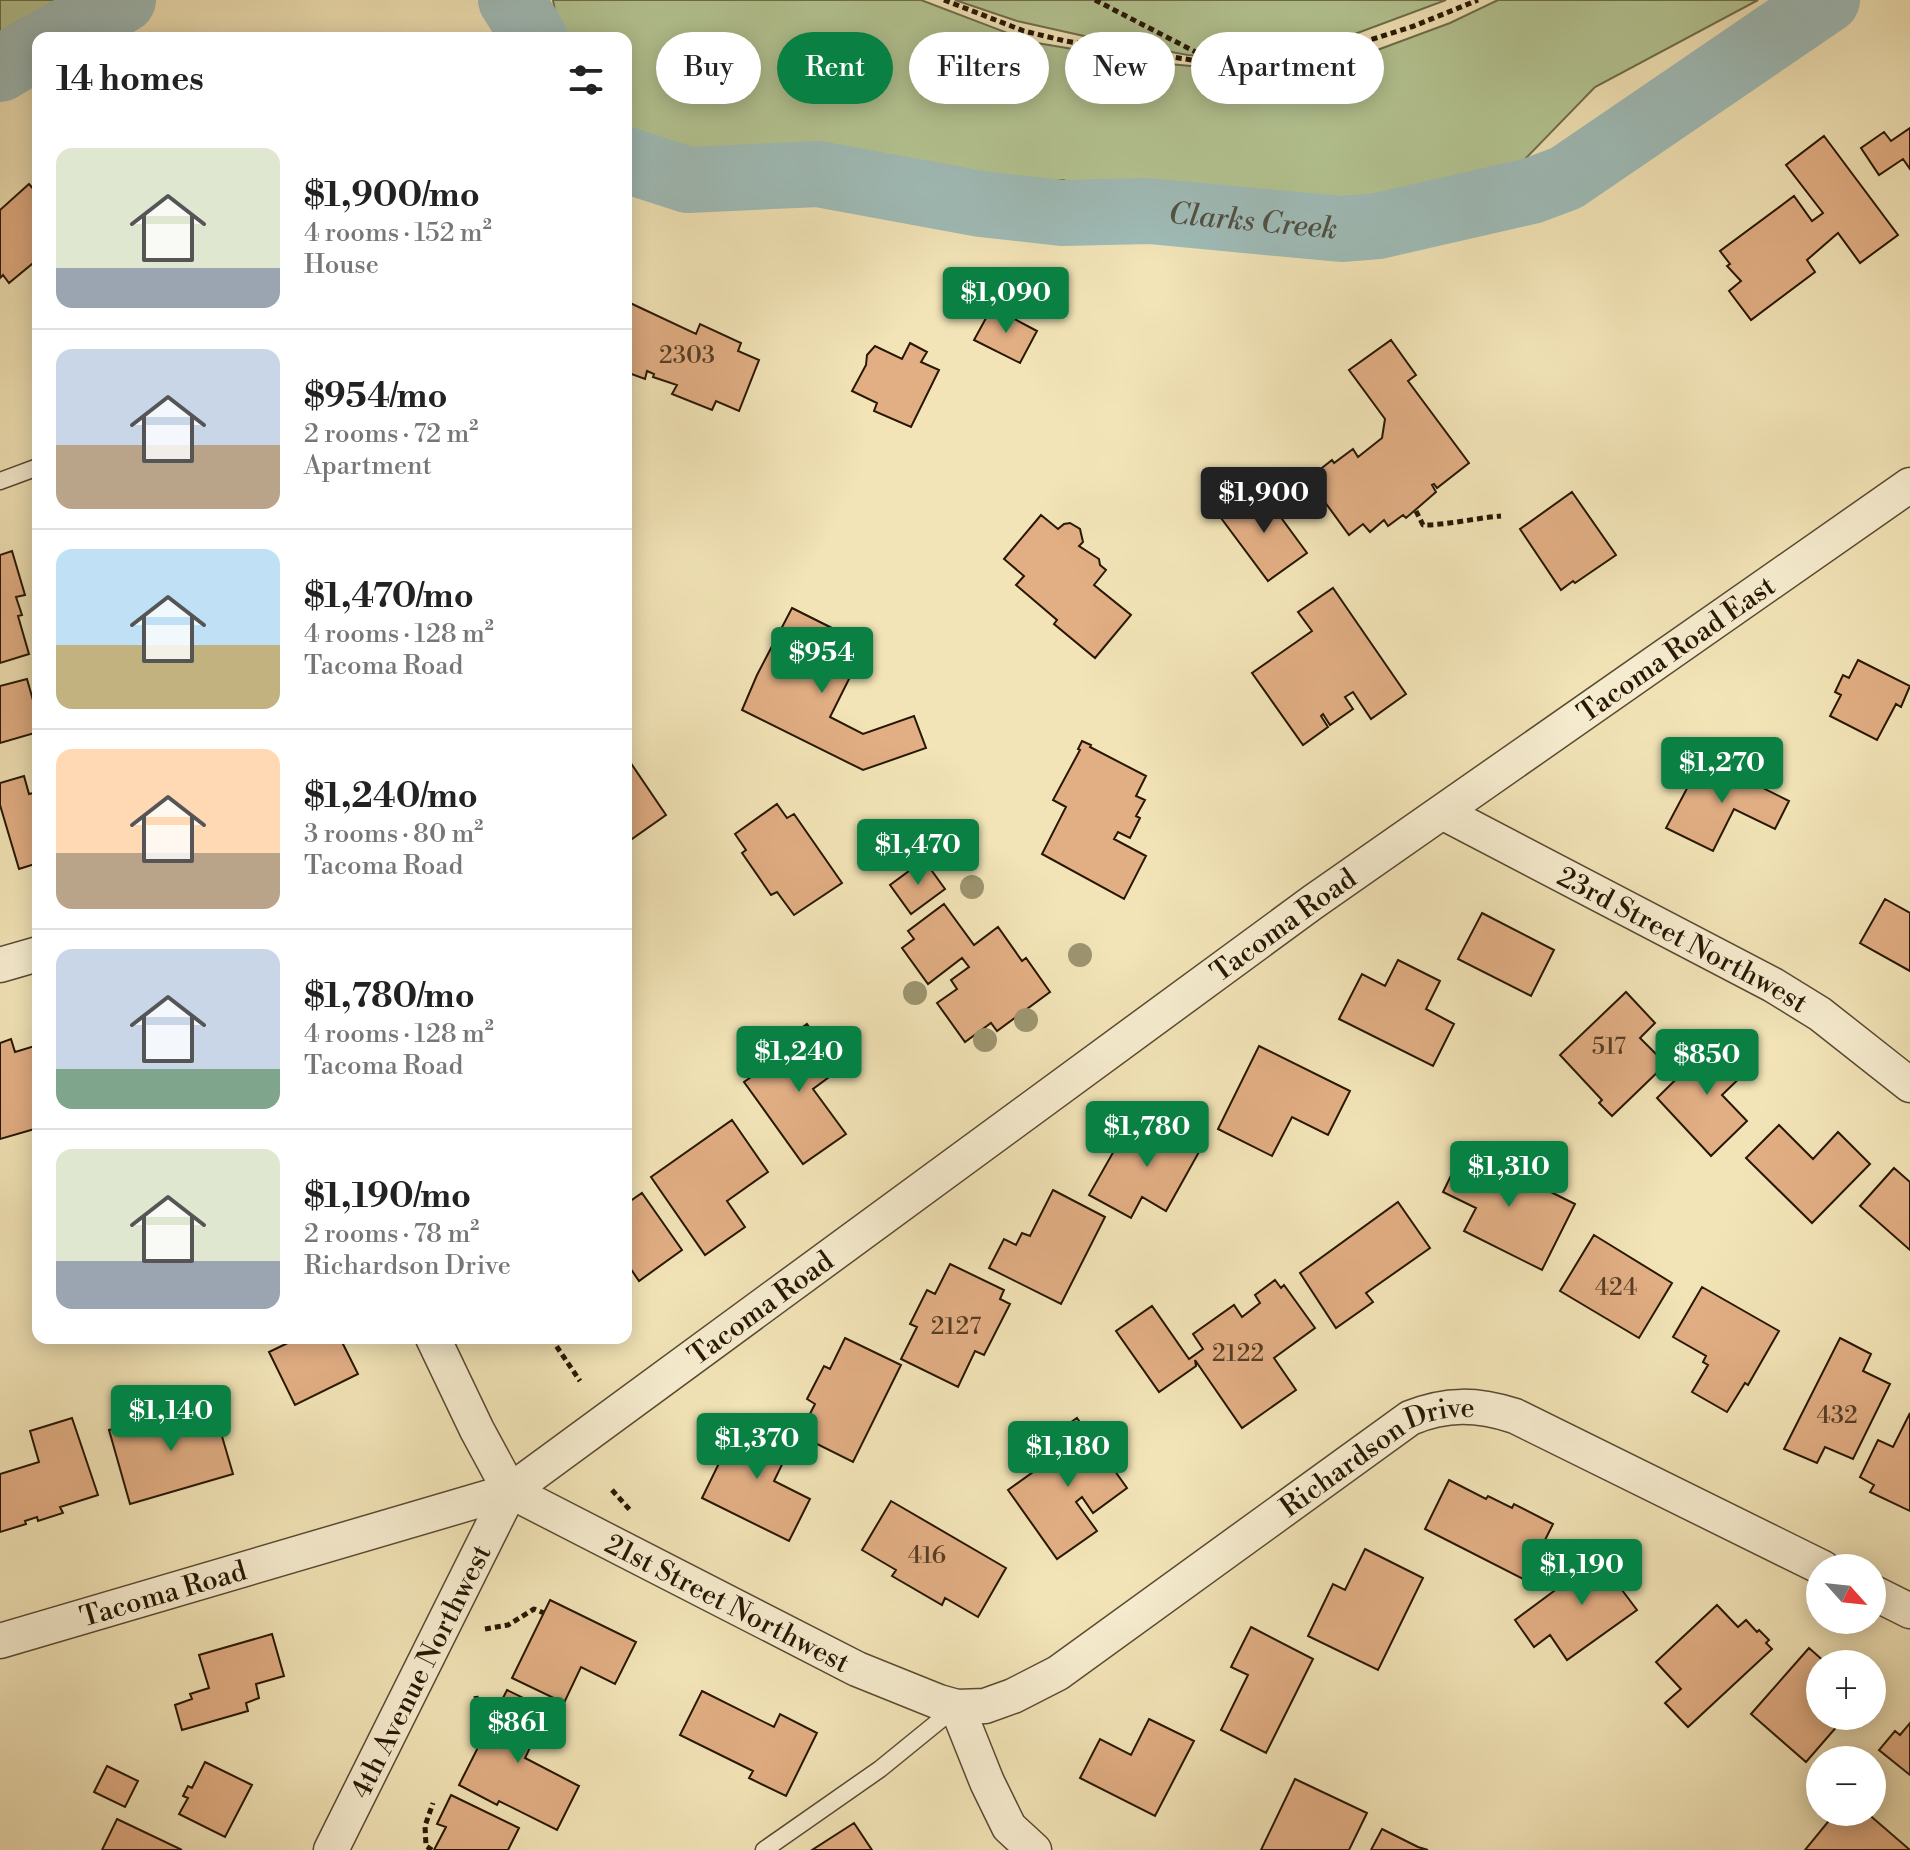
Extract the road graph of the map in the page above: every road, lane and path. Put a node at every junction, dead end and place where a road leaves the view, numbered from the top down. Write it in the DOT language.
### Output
graph roads {
  1 [pos="944,0"];
  2 [pos="1095,0"];
  3 [pos="1478,0"];
  4 [pos="1384,35"];
  5 [pos="1191,50"];
  6 [pos="1191,60"];
  7 [pos="32,469"];
  8 [pos="0,481"];
  9 [pos="1910,485"];
  10 [pos="1416,511"];
  11 [pos="1501,516"];
  12 [pos="1444,813"];
  13 [pos="32,956"];
  14 [pos="0,965"];
  15 [pos="1910,1085"];
  16 [pos="436,1344"];
  17 [pos="555,1344"];
  18 [pos="580,1381"];
  19 [pos="510,1491"];
  20 [pos="1806,1560"];
  21 [pos="1886,1599"];
  22 [pos="1910,1611"];
  23 [pos="544,1613"];
  24 [pos="485,1629"];
  25 [pos="0,1641"];
  26 [pos="476,1696"];
  27 [pos="957,1707"];
  28 [pos="482,1741"];
  29 [pos="433,1803"];
  30 [pos="331,1850"];
  31 [pos="432,1850"];
  32 [pos="764,1850"];
  33 [pos="1034,1850"];
  1 -- 6 [label="path"];
  2 -- 5 [label="path"];
  3 -- 4 [label="path"];
  7 -- 8 [label="lane"];
  9 -- 12 [label="street, Tacoma Road East"];
  10 -- 11 [label="path"];
  12 -- 15 [label="street, 23rd Street Northwest"];
  12 -- 19 [label="street, Tacoma Road"];
  13 -- 14 [label="street"];
  16 -- 19 [label="street"];
  17 -- 18 [label="path"];
  19 -- 25 [label="street, Tacoma Road"];
  19 -- 27 [label="street, 21st Street Northwest"];
  19 -- 30 [label="street, 4th Avenue Northwest"];
  20 -- 27 [label="street, Richardson Drive"];
  21 -- 22 [label="street"];
  23 -- 24 [label="path"];
  26 -- 28 [label="path"];
  27 -- 32 [label="lane"];
  27 -- 33 [label="street"];
  29 -- 31 [label="path"];
}
